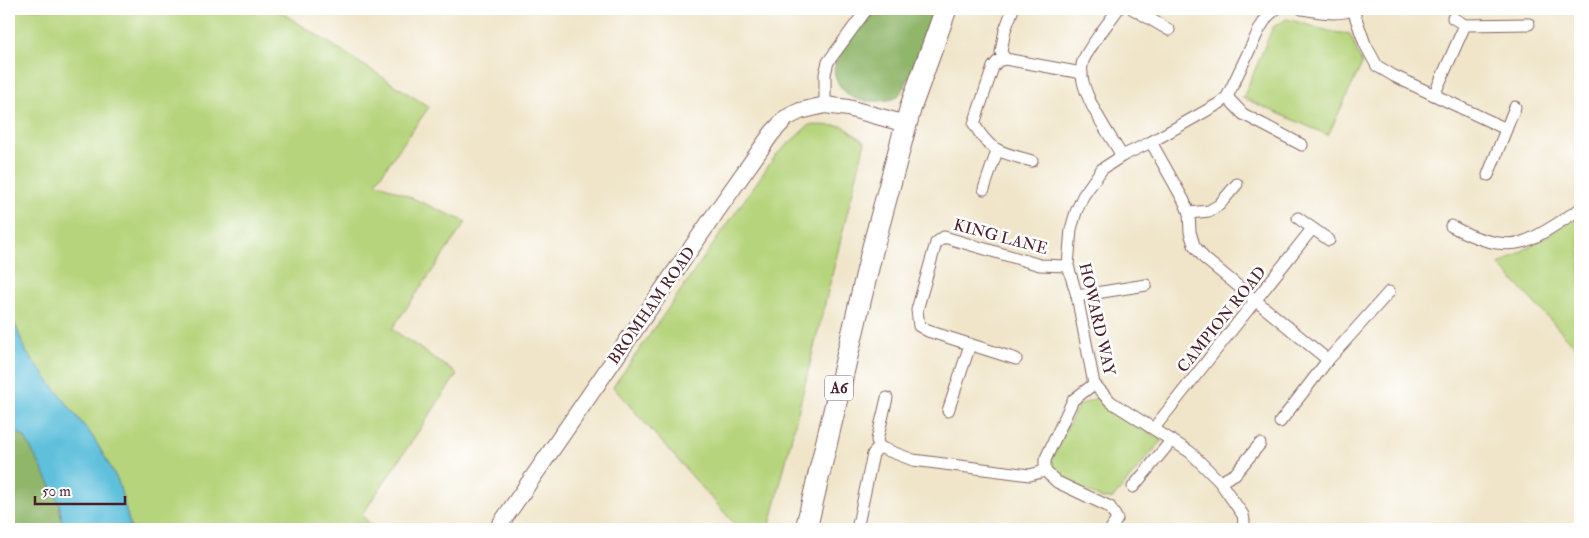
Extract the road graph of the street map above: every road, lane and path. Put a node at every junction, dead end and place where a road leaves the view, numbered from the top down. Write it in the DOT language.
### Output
graph roads {
  1 [pos="868,9"];
  2 [pos="946,9"];
  3 [pos="1013,9"];
  4 [pos="1118,9"];
  5 [pos="1133,9"];
  6 [pos="1276,9"];
  7 [pos="1302,9"];
  8 [pos="1354,9"];
  9 [pos="1453,18"];
  10 [pos="1529,24"];
  11 [pos="1465,25"];
  12 [pos="1169,30"];
  13 [pos="1005,59"];
  14 [pos="1082,73"];
  15 [pos="1434,95"];
  16 [pos="1227,96"];
  17 [pos="825,105"];
  18 [pos="1515,107"];
  19 [pos="906,124"];
  20 [pos="1506,130"];
  21 [pos="1151,142"];
  22 [pos="1302,145"];
  23 [pos="997,151"];
  24 [pos="1122,156"];
  25 [pos="1032,161"];
  26 [pos="1488,175"];
  27 [pos="1237,184"];
  28 [pos="984,189"];
  29 [pos="1580,209"];
  30 [pos="1188,213"];
  31 [pos="1298,218"];
  32 [pos="1451,226"];
  33 [pos="1312,229"];
  34 [pos="1329,240"];
  35 [pos="1068,266"];
  36 [pos="1146,285"];
  37 [pos="1389,292"];
  38 [pos="1077,296"];
  39 [pos="1256,301"];
  40 [pos="970,345"];
  41 [pos="1016,359"];
  42 [pos="1328,360"];
  43 [pos="1094,384"];
  44 [pos="887,398"];
  45 [pos="948,411"];
  46 [pos="1280,422"];
  47 [pos="1154,428"];
  48 [pos="1171,441"];
  49 [pos="1260,444"];
  50 [pos="879,447"];
  51 [pos="1045,471"];
  52 [pos="1220,482"];
  53 [pos="1133,487"];
  54 [pos="497,529"];
  55 [pos="806,529"];
  56 [pos="856,529"];
  57 [pos="1112,529"];
  58 [pos="1242,529"];
  1 -- 17 [label="street"];
  2 -- 19 [label="highway, A6"];
  3 -- 13 [label="street"];
  4 -- 14 [label="street"];
  5 -- 12 [label="street"];
  6 -- 16 [label="street"];
  7 -- 8 [label="street"];
  8 -- 15 [label="street"];
  9 -- 11 [label="street"];
  10 -- 11 [label="street"];
  11 -- 15 [label="street"];
  13 -- 14 [label="street"];
  13 -- 23 [label="street"];
  14 -- 24 [label="street"];
  15 -- 20 [label="street"];
  16 -- 21 [label="street, HOWARD WAY"];
  16 -- 22 [label="street"];
  17 -- 19 [label="street, BROMHAM ROAD"];
  17 -- 54 [label="street, BROMHAM ROAD"];
  18 -- 20 [label="street"];
  19 -- 55 [label="highway, A6"];
  20 -- 26 [label="street"];
  21 -- 24 [label="street, HOWARD WAY"];
  21 -- 30 [label="street"];
  23 -- 25 [label="street"];
  23 -- 28 [label="street"];
  24 -- 35 [label="street, HOWARD WAY"];
  27 -- 30 [label="street"];
  29 -- 32 [label="street"];
  30 -- 39 [label="street"];
  31 -- 33 [label="street"];
  33 -- 34 [label="street"];
  33 -- 39 [label="street, CAMPION ROAD"];
  35 -- 38 [label="street, HOWARD WAY"];
  35 -- 40 [label="street, KING LANE"];
  36 -- 38 [label="street"];
  37 -- 42 [label="street"];
  38 -- 43 [label="street, HOWARD WAY"];
  39 -- 42 [label="street"];
  39 -- 47 [label="street, CAMPION ROAD"];
  40 -- 41 [label="street, KING LANE"];
  40 -- 45 [label="street"];
  42 -- 46 [label="street"];
  43 -- 47 [label="street, HOWARD WAY"];
  43 -- 51 [label="street"];
  44 -- 50 [label="street"];
  47 -- 48 [label="street, HOWARD WAY"];
  48 -- 52 [label="street, HOWARD WAY"];
  48 -- 53 [label="street"];
  49 -- 52 [label="street"];
  50 -- 51 [label="street"];
  50 -- 56 [label="street"];
  51 -- 57 [label="street"];
  52 -- 58 [label="street, HOWARD WAY"];
}
